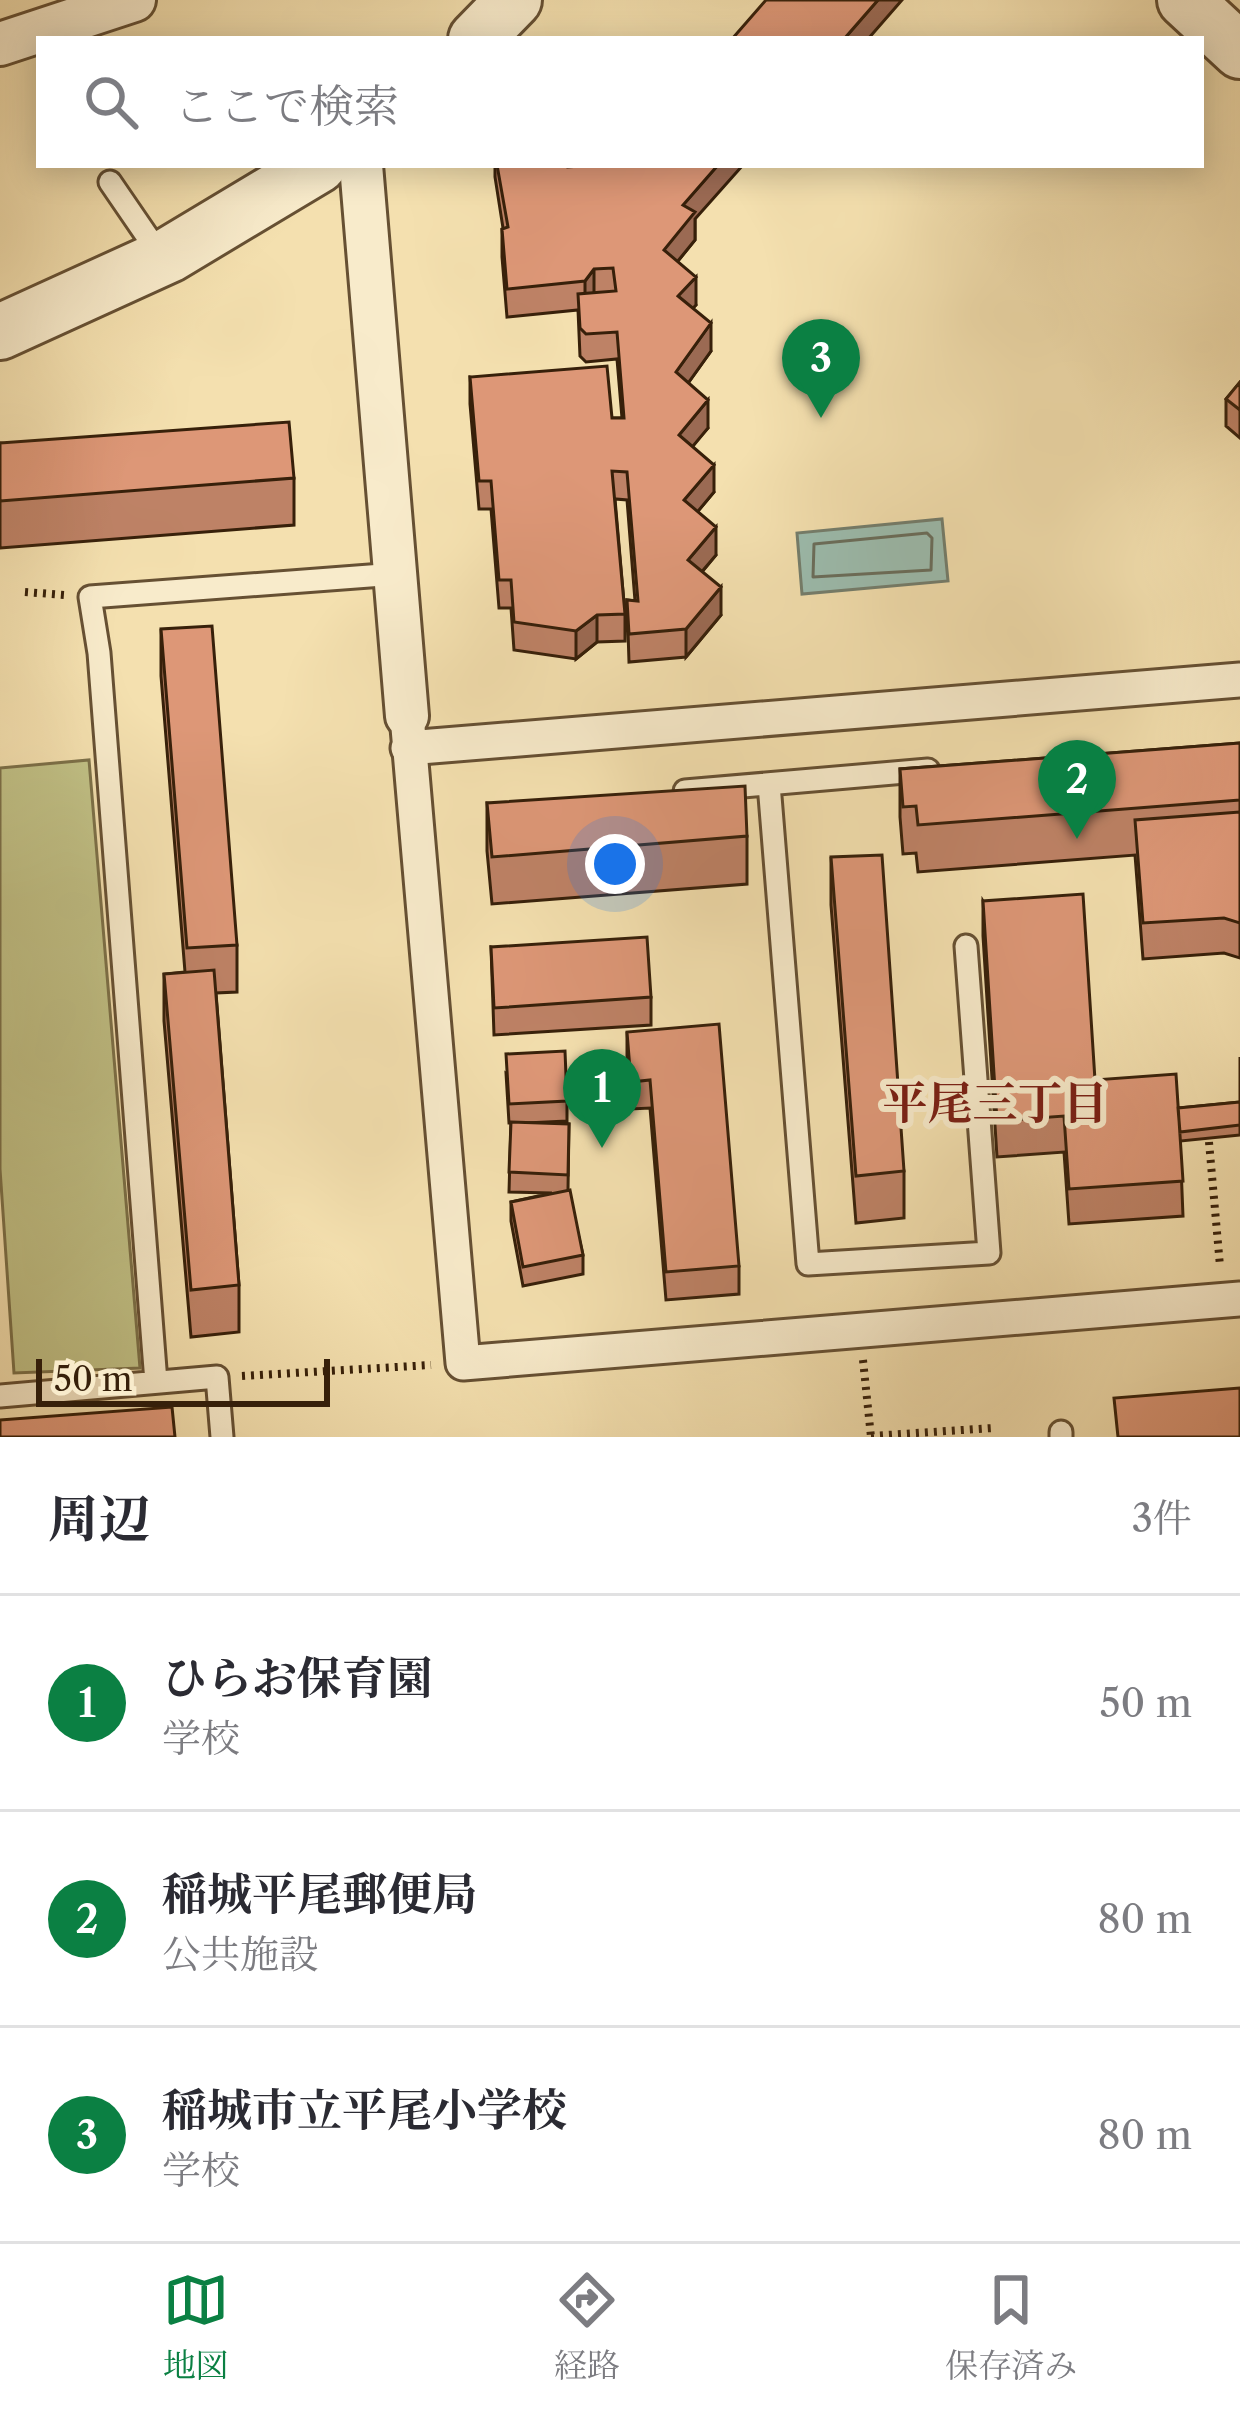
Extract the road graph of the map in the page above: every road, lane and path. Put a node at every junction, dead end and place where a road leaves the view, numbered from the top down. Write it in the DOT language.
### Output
graph roads {
  1 [pos="134,0"];
  2 [pos="514,0"];
  3 [pos="1185,0"];
  4 [pos="479,36"];
  5 [pos="0,44"];
  6 [pos="1240,51"];
  7 [pos="314,168"];
  8 [pos="361,168"];
  9 [pos="110,182"];
  10 [pos="163,259"];
  11 [pos="0,332"];
  12 [pos="396,574"];
  13 [pos="1240,680"];
  14 [pos="407,732"];
  15 [pos="958,768"];
  16 [pos="769,784"];
  17 [pos="650,794"];
  18 [pos="966,946"];
  19 [pos="1209,1142"];
  20 [pos="1226,1287"];
  21 [pos="860,1328"];
  22 [pos="463,1363"];
  23 [pos="217,1377"];
  24 [pos="156,1382"];
  25 [pos="0,1396"];
  26 [pos="994,1428"];
  27 [pos="222,1437"];
  28 [pos="871,1437"];
  1 -- 5 [label="street"];
  2 -- 4 [label="street"];
  3 -- 6 [label="street"];
  7 -- 10 [label="street"];
  8 -- 12 [label="street"];
  9 -- 10 [label="lane"];
  10 -- 11 [label="street"];
  12 -- 14 [label="street"];
  12 -- 24 [label="lane"];
  13 -- 14 [label="street"];
  14 -- 22 [label="street"];
  15 -- 16 [label="lane"];
  16 -- 17 [label="lane"];
  16 -- 18 [label="lane"];
  19 -- 20 [label="path"];
  20 -- 21 [label="street"];
  21 -- 22 [label="street"];
  21 -- 28 [label="path"];
  22 -- 23 [label="path"];
  23 -- 24 [label="lane"];
  23 -- 27 [label="lane"];
  24 -- 25 [label="lane"];
  26 -- 28 [label="path"];
}
